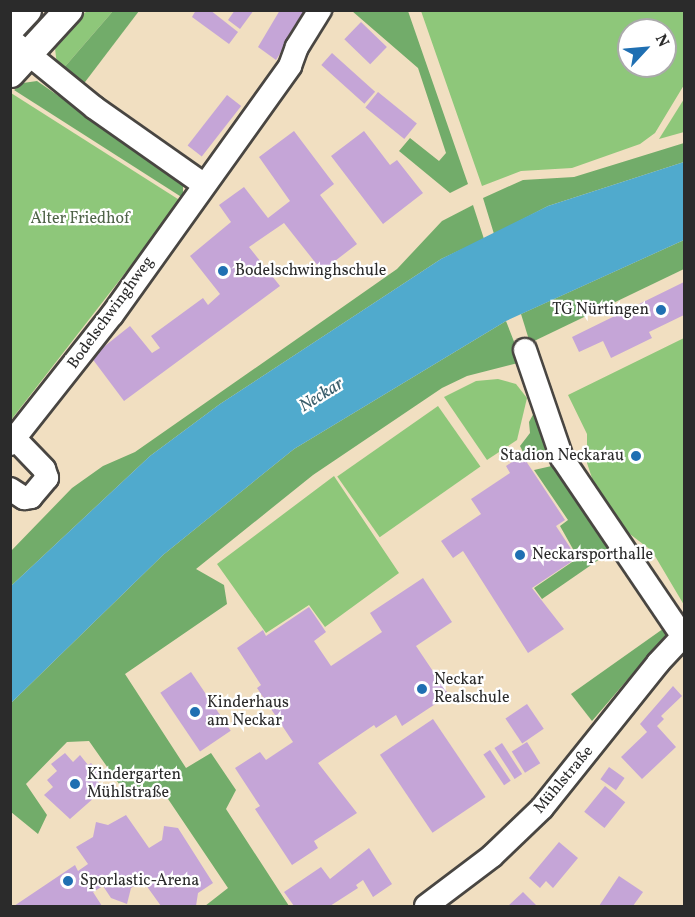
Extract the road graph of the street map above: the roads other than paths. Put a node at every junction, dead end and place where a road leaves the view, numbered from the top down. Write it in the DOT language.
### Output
graph roads {
  1 [pos="27,10"];
  2 [pos="68,10"];
  3 [pos="320,10"];
  4 [pos="10,28"];
  5 [pos="16,55"];
  6 [pos="202,184"];
  7 [pos="525,350"];
  8 [pos="13,442"];
  9 [pos="10,489"];
  10 [pos="684,636"];
  11 [pos="426,906"];
  1 -- 4 [label="main road"];
  2 -- 5 [label="main road"];
  3 -- 6 [label="street, Bodelschwinghweg"];
  5 -- 6 [label="street"];
  6 -- 8 [label="street, Bodelschwinghweg"];
  7 -- 10 [label="street"];
  8 -- 9 [label="street, Bodelschwinghweg"];
  10 -- 11 [label="street, Mühlstraße"];
}
